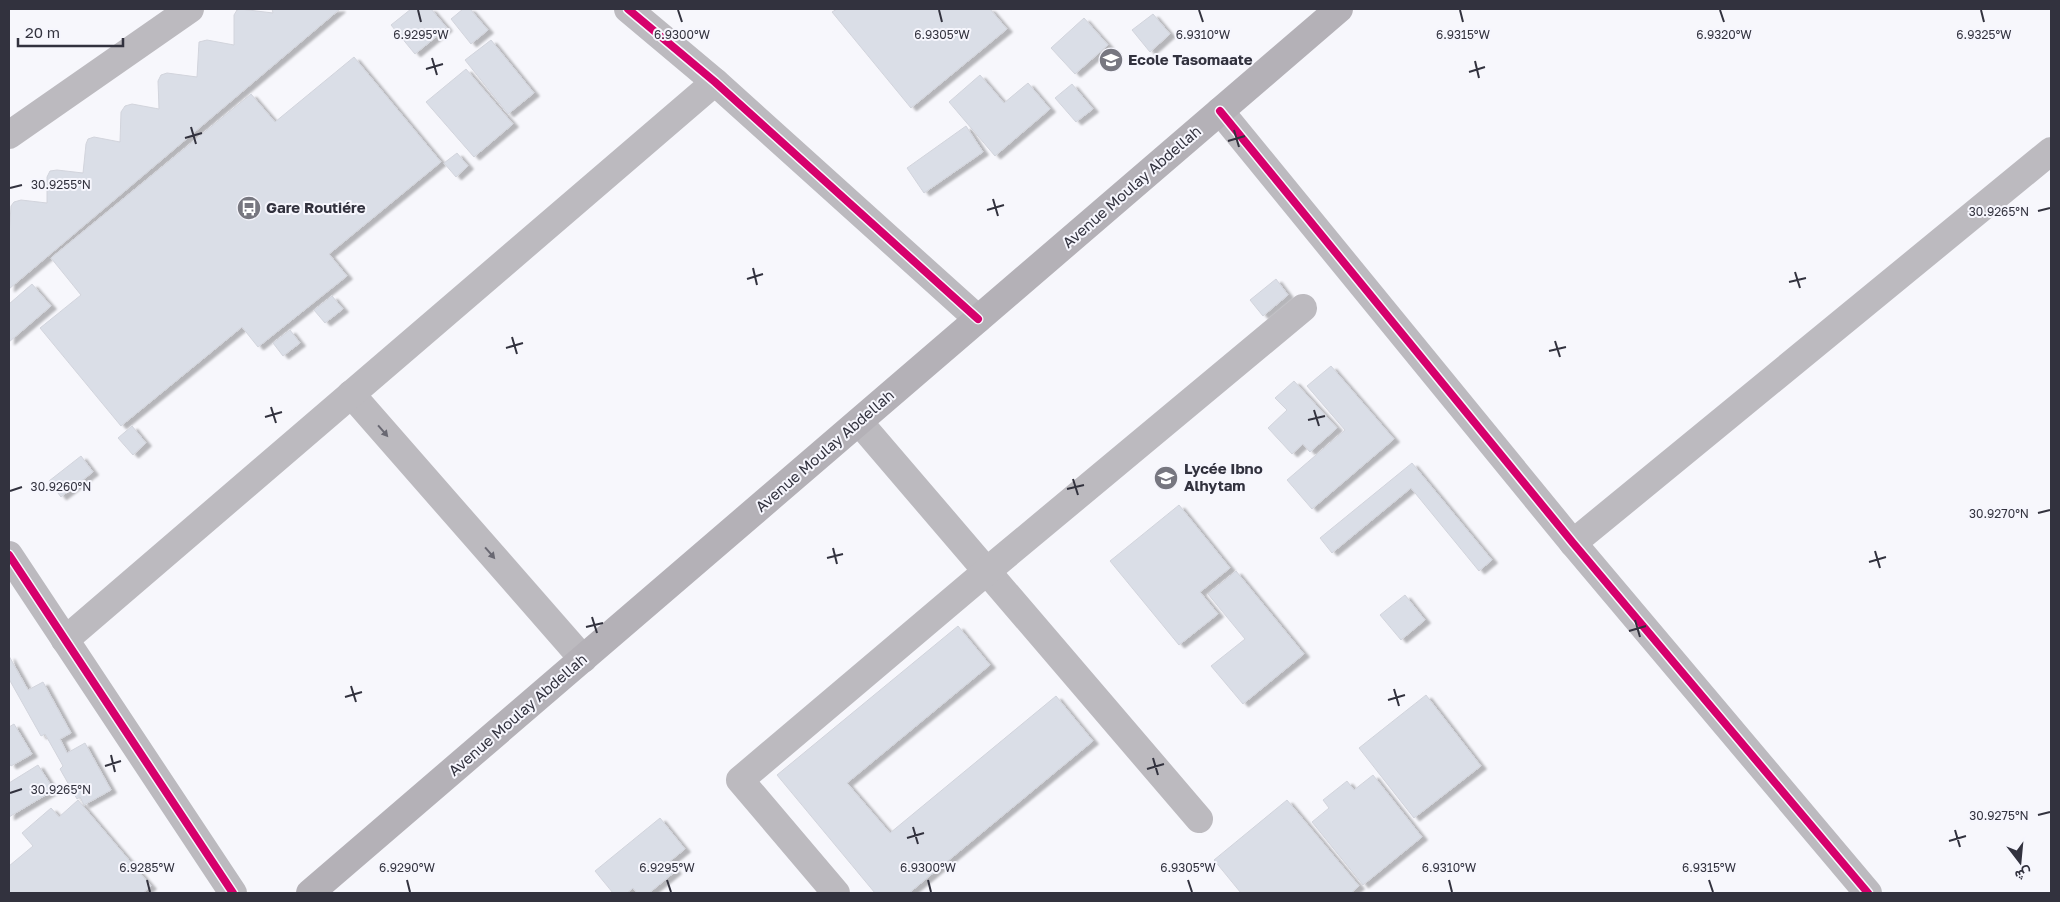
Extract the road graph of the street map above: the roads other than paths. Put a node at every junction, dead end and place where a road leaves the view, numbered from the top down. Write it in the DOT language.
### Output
graph roads {
  1 [pos="190,9"];
  2 [pos="628,9"];
  3 [pos="1339,9"];
  4 [pos="715,82"];
  5 [pos="1220,111"];
  6 [pos="9,135"];
  7 [pos="2051,151"];
  8 [pos="1302,308"];
  9 [pos="978,319"];
  10 [pos="351,394"];
  11 [pos="859,422"];
  12 [pos="1573,543"];
  13 [pos="9,554"];
  14 [pos="987,571"];
  15 [pos="65,640"];
  16 [pos="583,659"];
  17 [pos="1199,818"];
  18 [pos="233,893"];
  19 [pos="310,893"];
  20 [pos="836,893"];
  21 [pos="1868,893"];
  1 -- 6 [label="street"];
  2 -- 4 [label="street"];
  3 -- 5 [label="main road, Avenue Moulay Abdellah"];
  4 -- 9 [label="street"];
  4 -- 10 [label="street"];
  5 -- 9 [label="main road, Avenue Moulay Abdellah"];
  5 -- 12 [label="street"];
  7 -- 12 [label="street"];
  8 -- 14 [label="street"];
  9 -- 11 [label="main road, Avenue Moulay Abdellah"];
  10 -- 15 [label="street"];
  10 -- 16 [label="street, one-way"];
  11 -- 14 [label="street"];
  11 -- 16 [label="main road, Avenue Moulay Abdellah"];
  12 -- 21 [label="street"];
  13 -- 15 [label="street"];
  14 -- 17 [label="street"];
  14 -- 20 [label="street"];
  15 -- 18 [label="street"];
  16 -- 19 [label="main road, Avenue Moulay Abdellah"];
}
